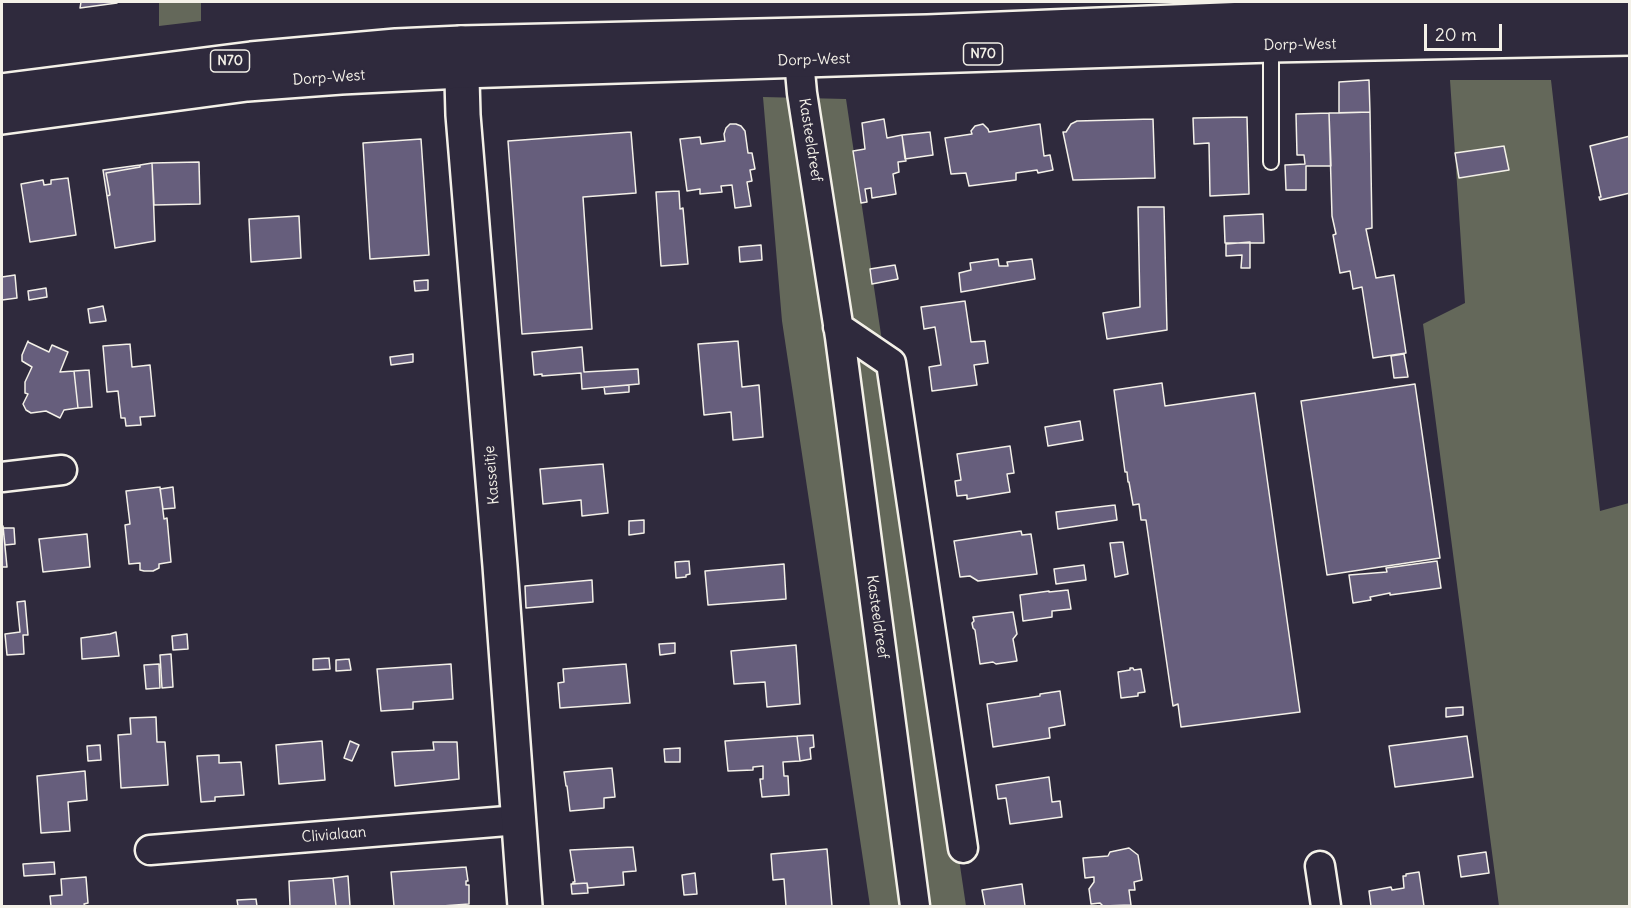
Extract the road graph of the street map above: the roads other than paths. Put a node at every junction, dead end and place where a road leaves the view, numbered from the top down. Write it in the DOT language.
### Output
graph roads {
  1 [pos="1629,10"];
  2 [pos="1271,32"];
  3 [pos="1629,38"];
  4 [pos="461,57"];
  5 [pos="799,60"];
  6 [pos="2,91"];
  7 [pos="2,117"];
  8 [pos="1271,162"];
  9 [pos="838,327"];
  10 [pos="62,470"];
  11 [pos="2,477"];
  12 [pos="519,820"];
  13 [pos="963,848"];
  14 [pos="150,850"];
  15 [pos="1320,866"];
  16 [pos="525,906"];
  17 [pos="915,906"];
  18 [pos="1326,906"];
  1 -- 2 [label="main road, Dorp-West / N70"];
  2 -- 3 [label="main road, Dorp-West / N70"];
  2 -- 4 [label="main road, Dorp-West / N70"];
  2 -- 5 [label="main road, Dorp-West / N70"];
  2 -- 8 [label="lane"];
  4 -- 5 [label="main road, Dorp-West / N70"];
  4 -- 6 [label="main road, Dorp-West / N70"];
  4 -- 7 [label="main road, Dorp-West / N70"];
  4 -- 12 [label="main road, Kasseitje"];
  5 -- 9 [label="street, Kasteeldreef"];
  9 -- 13 [label="street"];
  9 -- 17 [label="street, Kasteeldreef"];
  10 -- 11 [label="street"];
  12 -- 14 [label="street, Clivialaan"];
  12 -- 16 [label="main road, Kasseitje"];
  15 -- 18 [label="street"];
}
